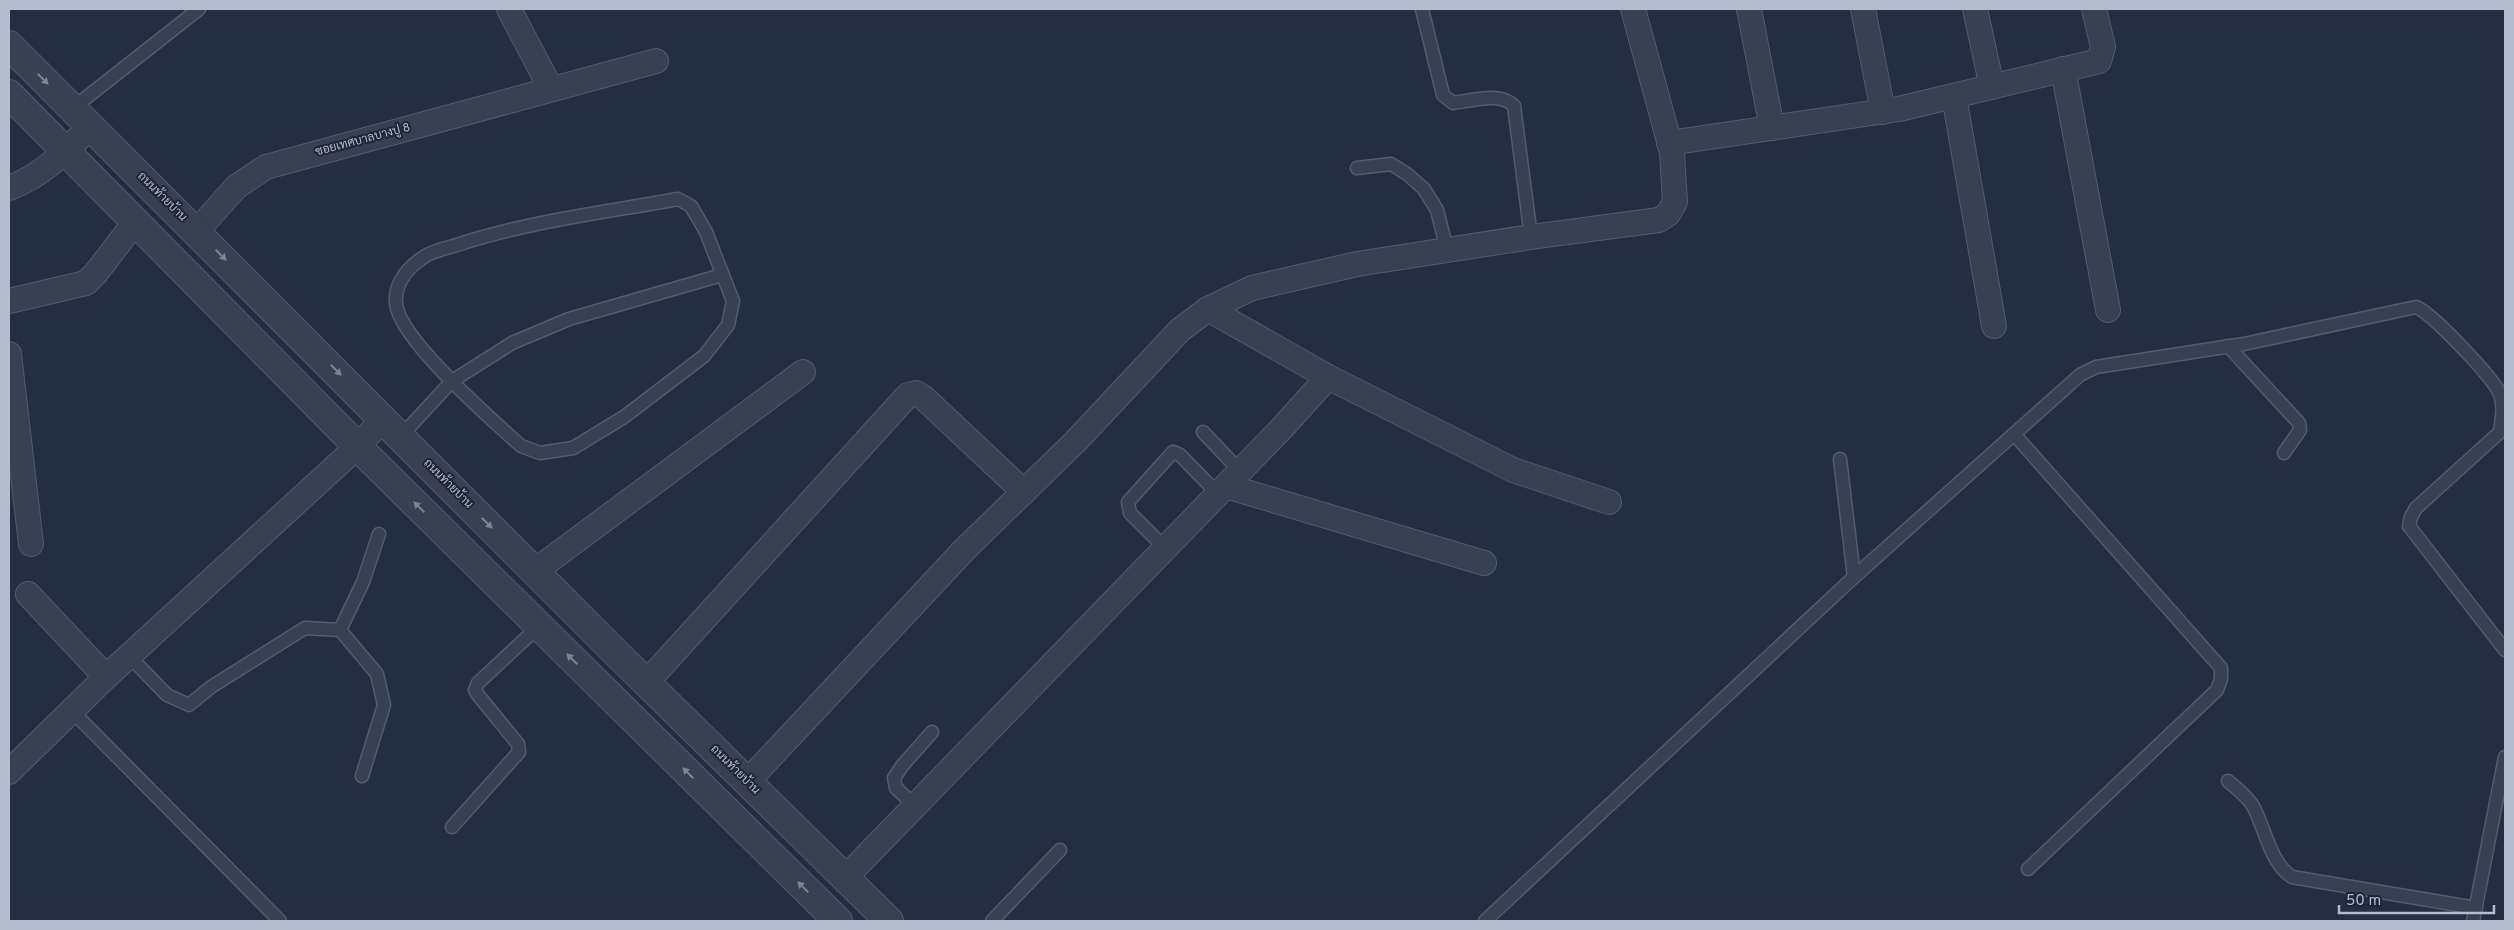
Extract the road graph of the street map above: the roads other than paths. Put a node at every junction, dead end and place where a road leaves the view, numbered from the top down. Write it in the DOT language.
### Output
graph roads {
  1 [pos="200,9"];
  2 [pos="509,9"];
  3 [pos="1422,9"];
  4 [pos="1633,9"];
  5 [pos="1749,9"];
  6 [pos="1863,9"];
  7 [pos="1976,9"];
  8 [pos="2094,9"];
  9 [pos="9,45"];
  10 [pos="656,62"];
  11 [pos="2063,69"];
  12 [pos="1992,87"];
  13 [pos="551,89"];
  14 [pos="9,94"];
  15 [pos="1954,96"];
  16 [pos="1883,112"];
  17 [pos="82,117"];
  18 [pos="1772,128"];
  19 [pos="1669,143"];
  20 [pos="65,152"];
  21 [pos="1357,168"];
  22 [pos="9,188"];
  23 [pos="135,222"];
  24 [pos="197,231"];
  25 [pos="1531,237"];
  26 [pos="1446,250"];
  27 [pos="722,275"];
  28 [pos="9,301"];
  29 [pos="1208,309"];
  30 [pos="2108,310"];
  31 [pos="1994,326"];
  32 [pos="2228,346"];
  33 [pos="9,354"];
  34 [pos="803,372"];
  35 [pos="1328,377"];
  36 [pos="452,380"];
  37 [pos="392,427"];
  38 [pos="1203,432"];
  39 [pos="2014,434"];
  40 [pos="358,446"];
  41 [pos="2284,453"];
  42 [pos="1840,459"];
  43 [pos="1228,484"];
  44 [pos="1024,492"];
  45 [pos="1609,502"];
  46 [pos="379,534"];
  47 [pos="31,544"];
  48 [pos="1165,548"];
  49 [pos="1484,563"];
  50 [pos="535,572"];
  51 [pos="1854,576"];
  52 [pos="28,594"];
  53 [pos="539,626"];
  54 [pos="340,630"];
  55 [pos="2505,650"];
  56 [pos="129,656"];
  57 [pos="106,677"];
  58 [pos="646,683"];
  59 [pos="73,712"];
  60 [pos="932,732"];
  61 [pos="2505,757"];
  62 [pos="9,772"];
  63 [pos="362,776"];
  64 [pos="2228,781"];
  65 [pos="747,782"];
  66 [pos="915,806"];
  67 [pos="452,827"];
  68 [pos="1060,850"];
  69 [pos="2028,869"];
  70 [pos="845,878"];
  71 [pos="2476,908"];
  72 [pos="280,921"];
  73 [pos="838,921"];
  74 [pos="889,921"];
  75 [pos="992,921"];
  76 [pos="1485,921"];
  77 [pos="2474,921"];
  1 -- 17 [label="lane"];
  2 -- 13 [label="street"];
  3 -- 25 [label="lane"];
  4 -- 19 [label="street"];
  5 -- 18 [label="street"];
  6 -- 16 [label="street"];
  7 -- 12 [label="street"];
  8 -- 11 [label="street"];
  9 -- 17 [label="street, ถนนท้ายบ้าน, one-way"];
  10 -- 13 [label="street, ซอยเทศบาลบางปู 8"];
  11 -- 12 [label="street"];
  11 -- 30 [label="street"];
  12 -- 15 [label="street"];
  13 -- 24 [label="street, ซอยเทศบาลบางปู 8"];
  14 -- 20 [label="street"];
  15 -- 16 [label="street"];
  15 -- 31 [label="street"];
  16 -- 18 [label="street"];
  17 -- 20 [label="street"];
  17 -- 24 [label="street, ถนนท้ายบ้าน"];
  18 -- 19 [label="street"];
  19 -- 25 [label="street"];
  20 -- 22 [label="street"];
  20 -- 23 [label="street"];
  21 -- 26 [label="lane"];
  23 -- 28 [label="street"];
  23 -- 40 [label="street"];
  24 -- 37 [label="street, ถนนท้ายบ้าน, one-way"];
  25 -- 26 [label="street"];
  26 -- 29 [label="street"];
  27 -- 36 [label="lane"];
  27 -- 36 [label="lane"];
  27 -- 36 [label="lane"];
  29 -- 35 [label="street"];
  29 -- 44 [label="street"];
  32 -- 39 [label="lane"];
  32 -- 41 [label="lane"];
  32 -- 55 [label="lane"];
  33 -- 47 [label="street"];
  34 -- 50 [label="street"];
  35 -- 43 [label="street"];
  35 -- 45 [label="street"];
  36 -- 37 [label="lane"];
  37 -- 40 [label="street"];
  37 -- 50 [label="street, ถนนท้ายบ้าน, one-way"];
  38 -- 43 [label="lane"];
  39 -- 51 [label="lane"];
  39 -- 69 [label="lane"];
  53 -- 40 [label="street, one-way"];
  40 -- 56 [label="street"];
  42 -- 51 [label="lane"];
  43 -- 48 [label="street"];
  43 -- 48 [label="lane"];
  43 -- 49 [label="street"];
  44 -- 58 [label="street"];
  44 -- 65 [label="street"];
  46 -- 54 [label="lane"];
  48 -- 66 [label="street"];
  50 -- 58 [label="street, ถนนท้ายบ้าน"];
  51 -- 76 [label="lane"];
  52 -- 57 [label="street"];
  53 -- 67 [label="lane"];
  73 -- 53 [label="street, one-way"];
  54 -- 56 [label="lane"];
  54 -- 63 [label="lane"];
  56 -- 57 [label="street"];
  57 -- 59 [label="street"];
  58 -- 65 [label="street, ถนนท้ายบ้าน"];
  59 -- 62 [label="street"];
  59 -- 72 [label="lane"];
  60 -- 66 [label="lane"];
  61 -- 71 [label="lane"];
  64 -- 71 [label="lane"];
  65 -- 70 [label="street, ถนนท้ายบ้าน"];
  66 -- 70 [label="street"];
  68 -- 75 [label="lane"];
  70 -- 74 [label="street, ถนนท้ายบ้าน"];
  71 -- 77 [label="lane"];
}
